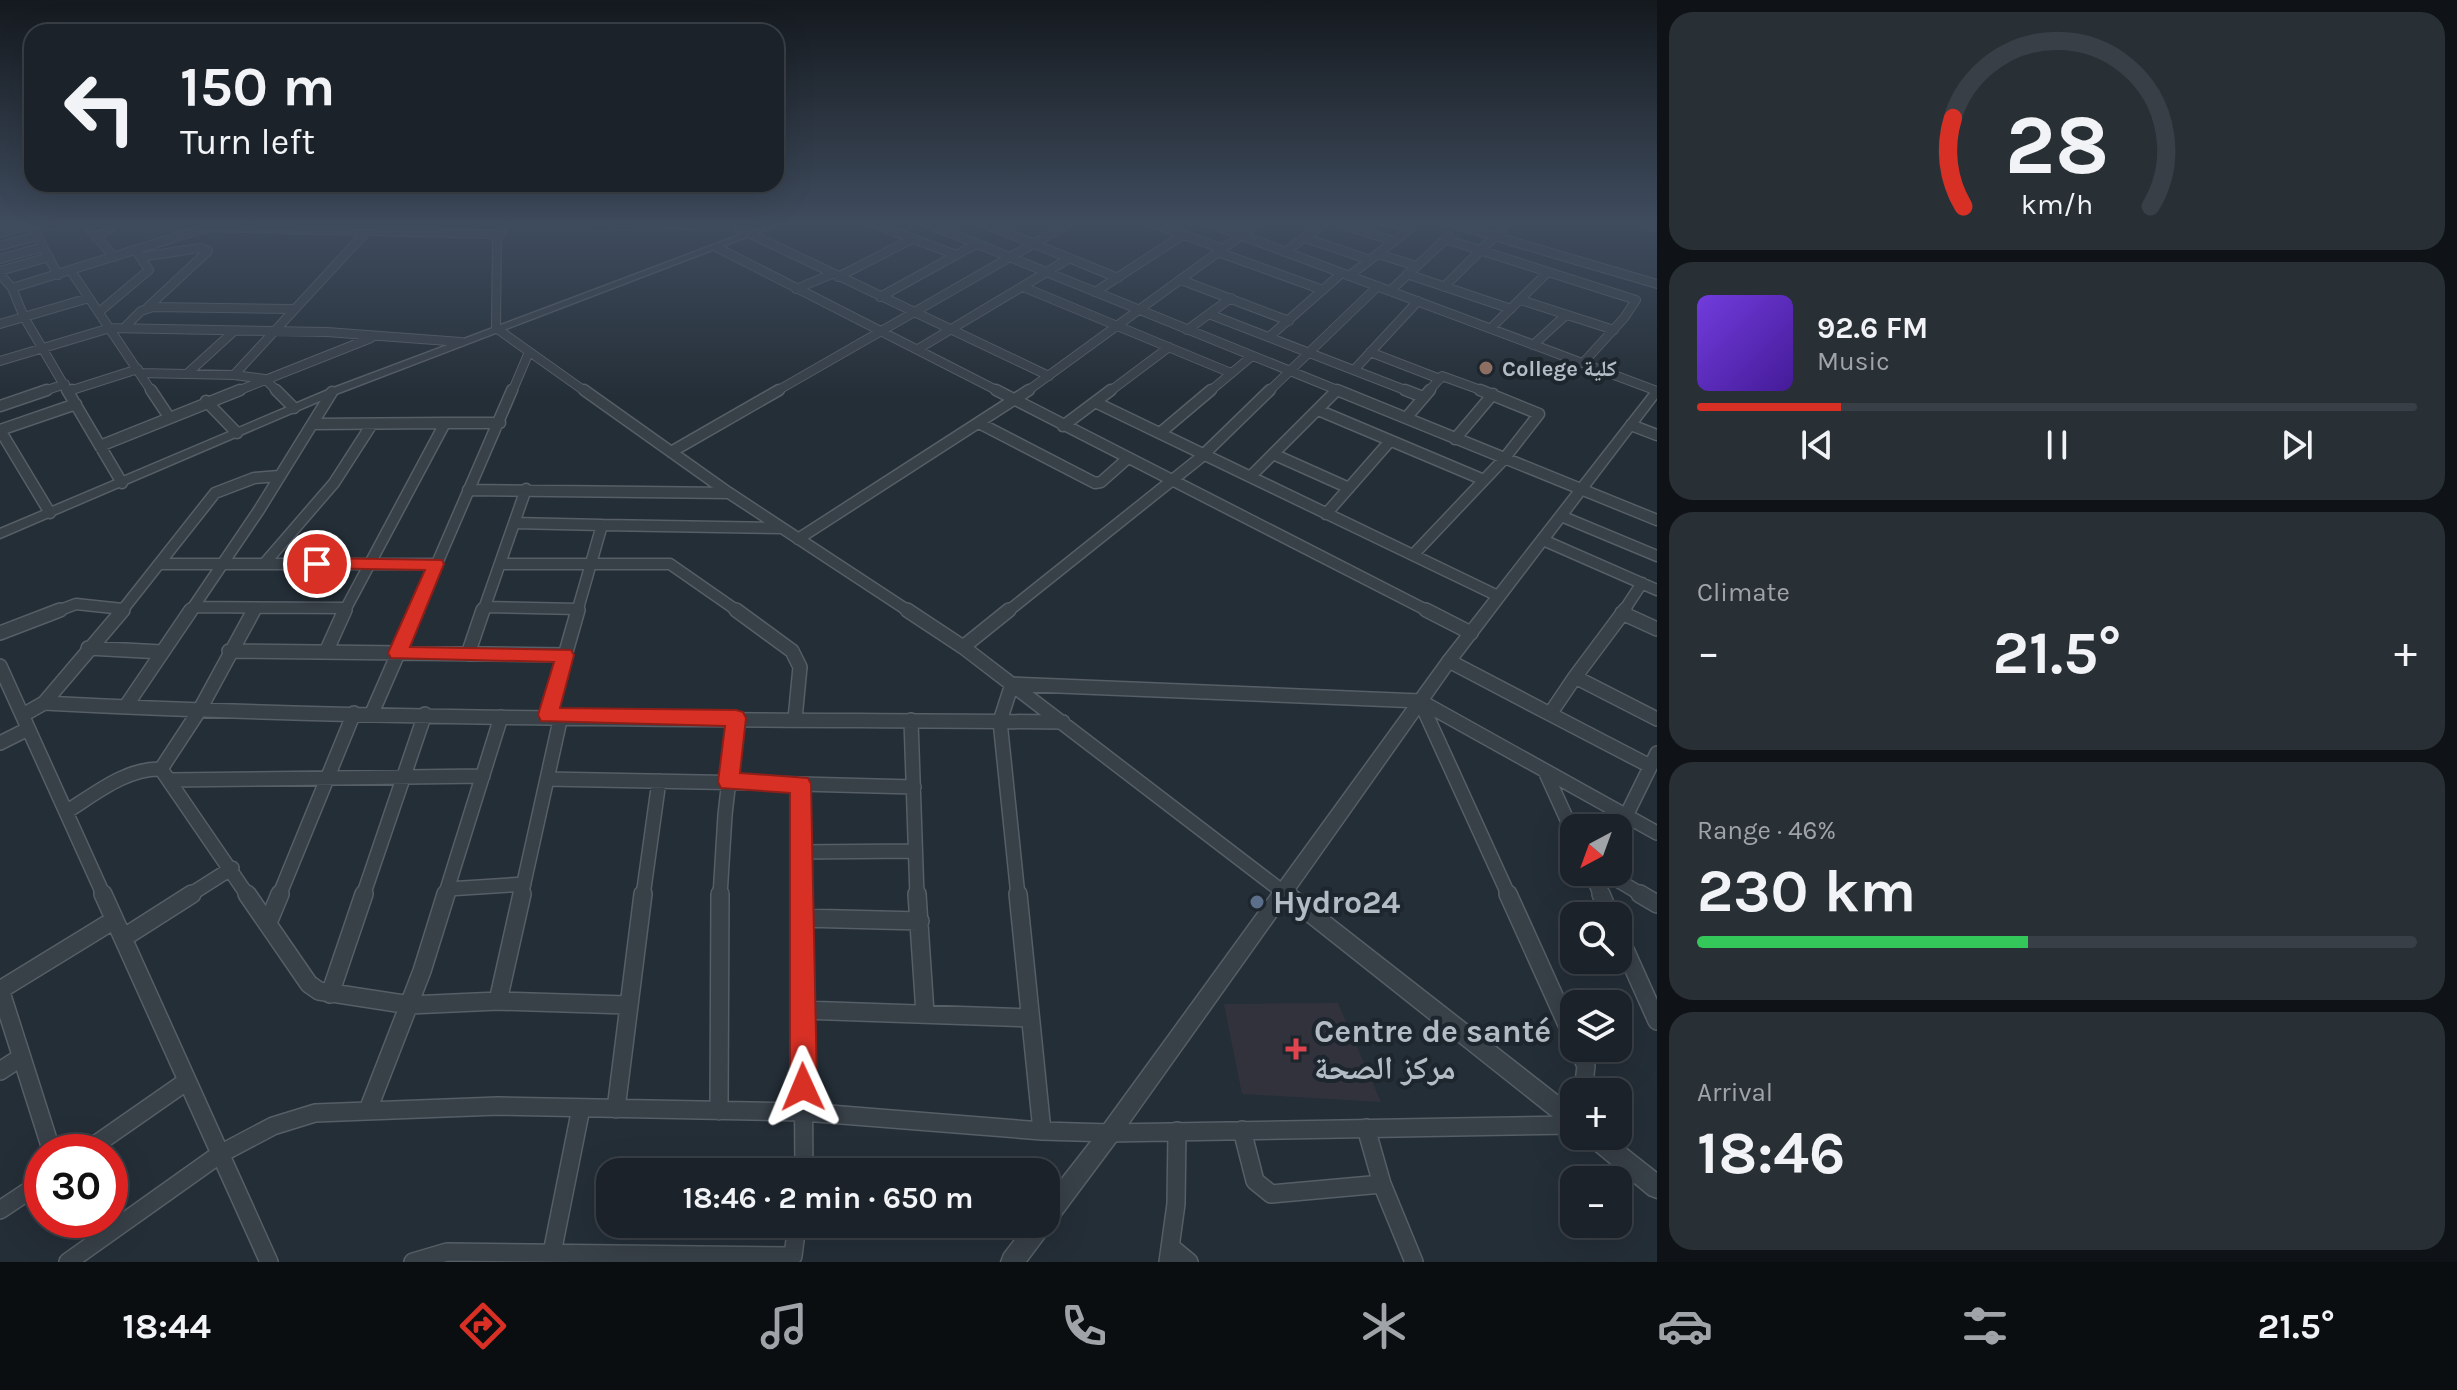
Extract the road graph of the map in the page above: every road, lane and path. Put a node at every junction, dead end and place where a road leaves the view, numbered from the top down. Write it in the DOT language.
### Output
graph roads {
  1 [pos="6,280"];
  2 [pos="41,280"];
  3 [pos="77,280"];
  4 [pos="137,280"];
  5 [pos="177,280"];
  6 [pos="321,280"];
  7 [pos="498,280"];
  8 [pos="627,280"];
  9 [pos="779,280"];
  10 [pos="821,280"];
  11 [pos="845,280"];
  12 [pos="911,280"];
  13 [pos="970,280"];
  14 [pos="1036,280"];
  15 [pos="1065,280"];
  16 [pos="1115,280"];
  17 [pos="1181,280"];
  18 [pos="1297,280"];
  19 [pos="1338,280"];
  20 [pos="1362,280"];
  21 [pos="1401,280"];
  22 [pos="1424,280"];
  23 [pos="1452,280"];
  24 [pos="1540,280"];
  25 [pos="1573,280"];
  26 [pos="1378,286"];
  27 [pos="1023,287"];
  28 [pos="1444,287"];
  29 [pos="12,288"];
  30 [pos="796,289"];
  31 [pos="1323,290"];
  32 [pos="1390,291"];
  33 [pos="1095,292"];
  34 [pos="880,297"];
  35 [pos="89,298"];
  36 [pos="1231,298"];
  37 [pos="1521,300"];
  38 [pos="1418,301"];
  39 [pos="148,307"];
  40 [pos="294,309"];
  41 [pos="1511,309"];
  42 [pos="1140,311"];
  43 [pos="99,312"];
  44 [pos="913,313"];
  45 [pos="1209,314"];
  46 [pos="1566,315"];
  47 [pos="24,317"];
  48 [pos="1289,321"];
  49 [pos="0,324"];
  50 [pos="1119,326"];
  51 [pos="110,328"];
  52 [pos="124,328"];
  53 [pos="496,328"];
  54 [pos="1491,328"];
  55 [pos="881,330"];
  56 [pos="1187,330"];
  57 [pos="1614,330"];
  58 [pos="950,331"];
  59 [pos="233,332"];
  60 [pos="273,333"];
  61 [pos="374,336"];
  62 [pos="1269,337"];
  63 [pos="461,342"];
  64 [pos="1533,345"];
  65 [pos="1169,347"];
  66 [pos="42,349"];
  67 [pos="918,349"];
  68 [pos="529,352"];
  69 [pos="1370,352"];
  70 [pos="1311,353"];
  71 [pos="1252,356"];
  72 [pos="0,361"];
  73 [pos="1583,363"];
  74 [pos="1354,370"];
  75 [pos="139,371"];
  76 [pos="1292,372"];
  77 [pos="188,373"];
  78 [pos="1231,373"];
  79 [pos="234,375"];
  80 [pos="1049,376"];
  81 [pos="265,379"];
  82 [pos="1440,379"];
  83 [pos="67,388"];
  84 [pos="1337,390"];
  85 [pos="1657,391"];
  86 [pos="332,392"];
  87 [pos="1493,394"];
  88 [pos="1423,397"];
  89 [pos="1015,400"];
  90 [pos="206,401"];
  91 [pos="1097,403"];
  92 [pos="76,404"];
  93 [pos="0,406"];
  94 [pos="294,408"];
  95 [pos="1318,410"];
  96 [pos="169,417"];
  97 [pos="1406,418"];
  98 [pos="445,423"];
  99 [pos="500,423"];
  100 [pos="979,423"];
  101 [pos="312,424"];
  102 [pos="372,424"];
  103 [pos="1631,425"];
  104 [pos="1063,426"];
  105 [pos="0,430"];
  106 [pos="237,433"];
  107 [pos="1160,433"];
  108 [pos="1657,435"];
  109 [pos="1455,439"];
  110 [pos="1390,441"];
  111 [pos="100,446"];
  112 [pos="671,452"];
  113 [pos="1273,454"];
  114 [pos="1204,455"];
  115 [pos="1127,459"];
  116 [pos="1504,459"];
  117 [pos="279,476"];
  118 [pos="1250,477"];
  119 [pos="1484,480"];
  120 [pos="1173,481"];
  121 [pos="122,483"];
  122 [pos="1349,488"];
  123 [pos="526,489"];
  124 [pos="1580,489"];
  125 [pos="468,490"];
  126 [pos="729,493"];
  127 [pos="50,513"];
  128 [pos="1326,514"];
  129 [pos="1561,516"];
  130 [pos="1657,520"];
  131 [pos="514,523"];
  132 [pos="602,525"];
  133 [pos="782,528"];
  134 [pos="0,534"];
  135 [pos="798,539"];
  136 [pos="1543,540"];
  137 [pos="1413,555"];
  138 [pos="1657,556"];
  139 [pos="162,564"];
  140 [pos="222,564"];
  141 [pos="264,564"];
  142 [pos="369,564"];
  143 [pos="436,564"];
  144 [pos="500,564"];
  145 [pos="591,565"];
  146 [pos="1642,583"];
  147 [pos="1657,590"];
  148 [pos="1498,596"];
  149 [pos="193,607"];
  150 [pos="484,607"];
  151 [pos="255,608"];
  152 [pos="346,608"];
  153 [pos="123,609"];
  154 [pos="578,609"];
  155 [pos="1622,613"];
  156 [pos="1657,629"];
  157 [pos="0,633"];
  158 [pos="1471,633"];
  159 [pos="963,647"];
  160 [pos="88,648"];
  161 [pos="229,651"];
  162 [pos="162,652"];
  163 [pos="326,652"];
  164 [pos="397,653"];
  165 [pos="468,654"];
  166 [pos="565,655"];
  167 [pos="1449,661"];
  168 [pos="0,666"];
  169 [pos="1575,677"];
  170 [pos="1012,684"];
  171 [pos="6,695"];
  172 [pos="1420,701"];
  173 [pos="44,703"];
  174 [pos="126,706"];
  175 [pos="199,711"];
  176 [pos="354,713"];
  177 [pos="372,713"];
  178 [pos="425,714"];
  179 [pos="1550,714"];
  180 [pos="554,716"];
  181 [pos="501,717"];
  182 [pos="736,718"];
  183 [pos="795,719"];
  184 [pos="1657,719"];
  185 [pos="911,720"];
  186 [pos="1000,721"];
  187 [pos="25,722"];
  188 [pos="1063,722"];
  189 [pos="0,743"];
  190 [pos="1654,759"];
  191 [pos="1545,771"];
  192 [pos="165,775"];
  193 [pos="483,776"];
  194 [pos="404,777"];
  195 [pos="327,778"];
  196 [pos="547,779"];
  197 [pos="659,781"];
  198 [pos="728,782"];
  199 [pos="801,784"];
  200 [pos="914,787"];
  201 [pos="66,812"];
  202 [pos="1564,814"];
  203 [pos="1622,814"];
  204 [pos="1627,814"];
  205 [pos="1632,819"];
  206 [pos="1657,833"];
  207 [pos="914,851"];
  208 [pos="800,852"];
  209 [pos="232,868"];
  210 [pos="524,884"];
  211 [pos="1627,886"];
  212 [pos="448,889"];
  213 [pos="1283,892"];
  214 [pos="1657,904"];
  215 [pos="801,918"];
  216 [pos="114,920"];
  217 [pos="920,921"];
  218 [pos="268,923"];
  219 [pos="123,938"];
  220 [pos="1632,964"];
  221 [pos="0,990"];
  222 [pos="330,994"];
  223 [pos="498,1001"];
  224 [pos="410,1005"];
  225 [pos="627,1005"];
  226 [pos="1560,1009"];
  227 [pos="802,1010"];
  228 [pos="925,1013"];
  229 [pos="1655,1013"];
  230 [pos="1029,1018"];
  231 [pos="20,1058"];
  232 [pos="0,1071"];
  233 [pos="187,1081"];
  234 [pos="581,1108"];
  235 [pos="616,1109"];
  236 [pos="368,1110"];
  237 [pos="719,1111"];
  238 [pos="804,1112"];
  239 [pos="1560,1112"];
  240 [pos="1560,1123"];
  241 [pos="1366,1128"];
  242 [pos="1242,1130"];
  243 [pos="1042,1131"];
  244 [pos="1177,1131"];
  245 [pos="1110,1133"];
  246 [pos="46,1134"];
  247 [pos="111,1134"];
  248 [pos="1611,1150"];
  249 [pos="220,1154"];
  250 [pos="804,1158"];
  251 [pos="1382,1184"];
  252 [pos="1657,1187"];
  253 [pos="24,1194"];
  254 [pos="1060,1199"];
  255 [pos="0,1210"];
  256 [pos="795,1238"];
  257 [pos="1030,1238"];
  258 [pos="552,1253"];
  259 [pos="1170,1255"];
  260 [pos="449,1257"];
  261 [pos="77,1259"];
  262 [pos="792,1259"];
  263 [pos="269,1262"];
  264 [pos="413,1262"];
  265 [pos="1012,1262"];
  266 [pos="1189,1262"];
  267 [pos="1414,1262"];
  1 -- 29 [label="street"];
  2 -- 29 [label="street"];
  3 -- 35 [label="street"];
  4 -- 43 [label="street"];
  5 -- 39 [label="street"];
  6 -- 40 [label="street"];
  7 -- 53 [label="street"];
  8 -- 53 [label="street"];
  9 -- 30 [label="street"];
  10 -- 30 [label="street"];
  11 -- 34 [label="street"];
  12 -- 34 [label="street"];
  13 -- 44 [label="street"];
  14 -- 27 [label="street"];
  15 -- 33 [label="street"];
  16 -- 33 [label="street"];
  17 -- 36 [label="street"];
  17 -- 42 [label="street"];
  18 -- 31 [label="street"];
  19 -- 31 [label="street"];
  20 -- 26 [label="street"];
  21 -- 32 [label="street"];
  22 -- 28 [label="street"];
  23 -- 28 [label="street"];
  24 -- 37 [label="street"];
  25 -- 57 [label="street"];
  26 -- 32 [label="street"];
  26 -- 70 [label="street"];
  27 -- 50 [label="street"];
  27 -- 58 [label="street"];
  28 -- 41 [label="street"];
  29 -- 47 [label="street"];
  30 -- 55 [label="street"];
  31 -- 48 [label="street"];
  32 -- 38 [label="street"];
  33 -- 42 [label="street"];
  34 -- 44 [label="street"];
  35 -- 43 [label="street"];
  35 -- 47 [label="street"];
  36 -- 45 [label="street"];
  36 -- 48 [label="street"];
  37 -- 41 [label="street"];
  37 -- 46 [label="street"];
  38 -- 54 [label="street"];
  38 -- 69 [label="street"];
  39 -- 40 [label="street"];
  39 -- 52 [label="street"];
  40 -- 60 [label="street"];
  41 -- 54 [label="street"];
  42 -- 50 [label="street"];
  42 -- 56 [label="street"];
  43 -- 51 [label="street"];
  44 -- 55 [label="street"];
  44 -- 58 [label="street"];
  45 -- 56 [label="street"];
  45 -- 62 [label="street"];
  46 -- 57 [label="street"];
  46 -- 64 [label="street"];
  47 -- 49 [label="street"];
  47 -- 66 [label="street"];
  48 -- 62 [label="street"];
  50 -- 65 [label="street"];
  50 -- 80 [label="street"];
  51 -- 52 [label="street"];
  51 -- 66 [label="street"];
  51 -- 75 [label="street"];
  52 -- 59 [label="street"];
  53 -- 63 [label="street"];
  53 -- 68 [label="street"];
  54 -- 64 [label="street"];
  55 -- 67 [label="street"];
  55 -- 112 [label="street"];
  56 -- 71 [label="street"];
  57 -- 73 [label="street"];
  58 -- 67 [label="street"];
  58 -- 80 [label="street"];
  59 -- 60 [label="street"];
  59 -- 77 [label="street"];
  60 -- 61 [label="street"];
  60 -- 79 [label="street"];
  61 -- 63 [label="street"];
  61 -- 81 [label="street"];
  62 -- 70 [label="street"];
  63 -- 86 [label="street"];
  64 -- 73 [label="street"];
  65 -- 78 [label="street"];
  65 -- 91 [label="street"];
  66 -- 72 [label="street"];
  66 -- 83 [label="street"];
  67 -- 89 [label="street"];
  68 -- 99 [label="street"];
  68 -- 112 [label="street"];
  69 -- 74 [label="street"];
  69 -- 82 [label="street"];
  70 -- 74 [label="street"];
  70 -- 76 [label="street"];
  71 -- 76 [label="street"];
  71 -- 78 [label="street"];
  73 -- 85 [label="street"];
  74 -- 88 [label="street"];
  75 -- 77 [label="street"];
  75 -- 83 [label="street"];
  75 -- 96 [label="street"];
  76 -- 84 [label="street"];
  76 -- 114 [label="street"];
  77 -- 79 [label="street"];
  78 -- 107 [label="street"];
  79 -- 81 [label="street"];
  80 -- 89 [label="street"];
  81 -- 90 [label="street"];
  81 -- 94 [label="street"];
  82 -- 87 [label="street"];
  82 -- 88 [label="street"];
  83 -- 92 [label="street"];
  83 -- 93 [label="street"];
  84 -- 95 [label="street"];
  84 -- 97 [label="street"];
  85 -- 103 [label="street"];
  86 -- 94 [label="street"];
  86 -- 101 [label="street"];
  87 -- 109 [label="street"];
  87 -- 116 [label="street"];
  88 -- 97 [label="street"];
  89 -- 100 [label="street"];
  89 -- 104 [label="street"];
  90 -- 96 [label="street"];
  90 -- 106 [label="street"];
  91 -- 104 [label="street"];
  91 -- 107 [label="street"];
  92 -- 105 [label="street"];
  92 -- 111 [label="street"];
  94 -- 106 [label="street"];
  95 -- 110 [label="street"];
  95 -- 113 [label="street"];
  96 -- 111 [label="street"];
  97 -- 109 [label="street"];
  98 -- 99 [label="street"];
  98 -- 102 [label="street"];
  98 -- 142 [label="street"];
  99 -- 125 [label="street"];
  100 -- 115 [label="street"];
  100 -- 135 [label="street"];
  101 -- 102 [label="street"];
  101 -- 117 [label="street"];
  102 -- 141 [label="street"];
  103 -- 108 [label="street"];
  103 -- 124 [label="street"];
  104 -- 115 [label="street"];
  105 -- 127 [label="street"];
  106 -- 121 [label="street"];
  107 -- 114 [label="street"];
  109 -- 116 [label="street"];
  110 -- 119 [label="street"];
  110 -- 122 [label="street"];
  111 -- 121 [label="street"];
  112 -- 126 [label="street"];
  113 -- 118 [label="street"];
  113 -- 122 [label="street"];
  114 -- 118 [label="street"];
  114 -- 120 [label="street"];
  115 -- 120 [label="street"];
  116 -- 119 [label="street"];
  116 -- 124 [label="street"];
  117 -- 139 [label="street"];
  117 -- 140 [label="street"];
  118 -- 128 [label="street"];
  119 -- 137 [label="street"];
  120 -- 158 [label="street"];
  120 -- 159 [label="street"];
  121 -- 127 [label="street"];
  122 -- 128 [label="street"];
  123 -- 125 [label="street"];
  123 -- 126 [label="street"];
  123 -- 131 [label="street"];
  124 -- 129 [label="street"];
  124 -- 130 [label="street"];
  125 -- 143 [label="street"];
  126 -- 133 [label="street"];
  127 -- 134 [label="street"];
  128 -- 137 [label="street"];
  129 -- 136 [label="street"];
  129 -- 138 [label="street"];
  131 -- 132 [label="street"];
  131 -- 144 [label="street"];
  132 -- 133 [label="street"];
  132 -- 145 [label="street"];
  133 -- 135 [label="street"];
  135 -- 159 [label="street"];
  136 -- 146 [label="street"];
  136 -- 148 [label="street"];
  137 -- 148 [label="street"];
  139 -- 140 [label="street"];
  139 -- 153 [label="street"];
  140 -- 141 [label="street"];
  140 -- 149 [label="street"];
  141 -- 142 [label="street"];
  142 -- 143 [label="street"];
  142 -- 152 [label="street"];
  143 -- 164 [label="street"];
  144 -- 145 [label="street"];
  144 -- 150 [label="street"];
  145 -- 154 [label="street"];
  145 -- 183 [label="street"];
  146 -- 147 [label="street"];
  146 -- 155 [label="street"];
  148 -- 158 [label="street"];
  149 -- 151 [label="street"];
  149 -- 162 [label="street"];
  150 -- 154 [label="street"];
  150 -- 165 [label="street"];
  151 -- 152 [label="street"];
  151 -- 161 [label="street"];
  152 -- 163 [label="street"];
  153 -- 157 [label="street"];
  153 -- 160 [label="street"];
  154 -- 166 [label="street"];
  155 -- 156 [label="street"];
  155 -- 169 [label="street"];
  158 -- 167 [label="street"];
  159 -- 170 [label="street"];
  160 -- 162 [label="street"];
  160 -- 173 [label="street"];
  161 -- 163 [label="street"];
  161 -- 175 [label="street"];
  162 -- 174 [label="street"];
  163 -- 164 [label="street"];
  164 -- 165 [label="street"];
  164 -- 177 [label="street"];
  165 -- 166 [label="street"];
  166 -- 180 [label="street"];
  167 -- 172 [label="street"];
  167 -- 179 [label="street"];
  168 -- 171 [label="street"];
  169 -- 179 [label="street"];
  169 -- 184 [label="street"];
  170 -- 172 [label="street"];
  170 -- 186 [label="street"];
  170 -- 188 [label="street"];
  171 -- 187 [label="street"];
  172 -- 191 [label="street"];
  172 -- 213 [label="street"];
  172 -- 226 [label="street"];
  173 -- 174 [label="street"];
  173 -- 187 [label="street"];
  174 -- 175 [label="street"];
  175 -- 176 [label="street"];
  175 -- 192 [label="street"];
  176 -- 177 [label="street"];
  176 -- 195 [label="street"];
  177 -- 178 [label="street"];
  178 -- 181 [label="street"];
  178 -- 194 [label="street"];
  179 -- 190 [label="street"];
  180 -- 181 [label="street"];
  180 -- 182 [label="street"];
  180 -- 196 [label="street"];
  181 -- 193 [label="street"];
  182 -- 183 [label="street"];
  182 -- 198 [label="street"];
  183 -- 185 [label="street"];
  185 -- 186 [label="street"];
  185 -- 200 [label="street"];
  186 -- 188 [label="street"];
  186 -- 230 [label="street"];
  187 -- 189 [label="street"];
  187 -- 201 [label="street"];
  188 -- 213 [label="street"];
  190 -- 204 [label="street"];
  191 -- 202 [label="street"];
  191 -- 203 [label="street"];
  192 -- 195 [label="street"];
  192 -- 201 [label="street"];
  192 -- 209 [label="street"];
  193 -- 194 [label="street"];
  193 -- 212 [label="street"];
  194 -- 195 [label="street"];
  194 -- 222 [label="street"];
  195 -- 218 [label="street"];
  196 -- 197 [label="street"];
  196 -- 210 [label="street"];
  197 -- 198 [label="street"];
  197 -- 225 [label="street"];
  198 -- 199 [label="street"];
  198 -- 237 [label="street"];
  199 -- 200 [label="street"];
  199 -- 208 [label="street"];
  200 -- 207 [label="street"];
  201 -- 216 [label="street"];
  205 -- 206 [label="street"];
  207 -- 208 [label="street"];
  207 -- 217 [label="street"];
  208 -- 215 [label="street"];
  209 -- 218 [label="street"];
  209 -- 219 [label="street"];
  210 -- 212 [label="street"];
  210 -- 223 [label="street"];
  211 -- 214 [label="street"];
  212 -- 224 [label="street"];
  213 -- 239 [label="street"];
  213 -- 245 [label="street"];
  215 -- 217 [label="street"];
  215 -- 227 [label="street"];
  216 -- 219 [label="street"];
  216 -- 221 [label="street"];
  217 -- 228 [label="street"];
  218 -- 222 [label="street"];
  219 -- 233 [label="street"];
  220 -- 229 [label="street"];
  221 -- 231 [label="street"];
  222 -- 224 [label="street"];
  223 -- 224 [label="street"];
  223 -- 225 [label="street"];
  224 -- 236 [label="street"];
  225 -- 235 [label="street"];
  227 -- 228 [label="street"];
  227 -- 238 [label="street"];
  228 -- 230 [label="street"];
  230 -- 243 [label="street"];
  231 -- 232 [label="street"];
  231 -- 246 [label="street"];
  233 -- 247 [label="street"];
  233 -- 249 [label="street"];
  234 -- 235 [label="street"];
  234 -- 236 [label="street"];
  234 -- 258 [label="street"];
  235 -- 237 [label="street"];
  236 -- 249 [label="street"];
  237 -- 238 [label="street"];
  238 -- 243 [label="street"];
  238 -- 250 [label="street"];
  240 -- 241 [label="street"];
  241 -- 242 [label="street"];
  241 -- 251 [label="street"];
  242 -- 244 [label="street"];
  242 -- 251 [label="street"];
  243 -- 245 [label="street"];
  244 -- 245 [label="street"];
  244 -- 259 [label="street"];
  245 -- 254 [label="street"];
  248 -- 252 [label="street"];
  249 -- 261 [label="street"];
  249 -- 263 [label="street"];
  251 -- 267 [label="street"];
  253 -- 255 [label="street"];
  256 -- 262 [label="street"];
  257 -- 265 [label="street"];
  258 -- 260 [label="street"];
  258 -- 262 [label="street"];
  259 -- 266 [label="street"];
  260 -- 264 [label="street"];
}
